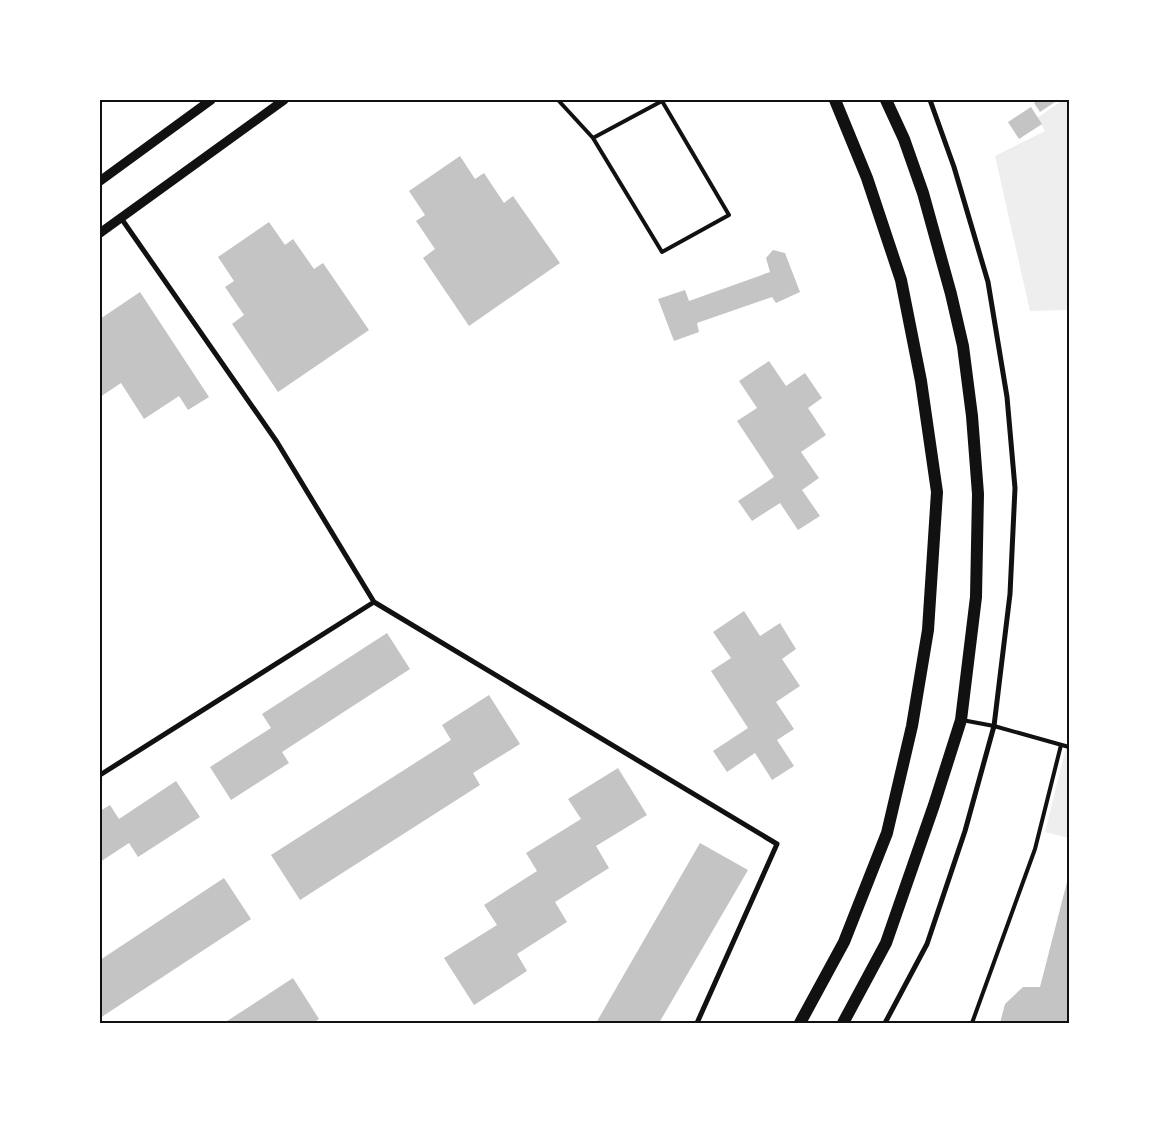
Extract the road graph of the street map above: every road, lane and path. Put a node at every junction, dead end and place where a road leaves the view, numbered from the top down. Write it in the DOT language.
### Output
graph roads {
  1 [pos="211,100"];
  2 [pos="284,100"];
  3 [pos="558,100"];
  4 [pos="835,100"];
  5 [pos="886,100"];
  6 [pos="930,100"];
  7 [pos="593,138"];
  8 [pos="100,181"];
  9 [pos="121,218"];
  10 [pos="100,233"];
  11 [pos="374,602"];
  12 [pos="961,720"];
  13 [pos="994,726"];
  14 [pos="1061,745"];
  15 [pos="1069,747"];
  16 [pos="100,775"];
  17 [pos="697,1023"];
  18 [pos="800,1023"];
  19 [pos="843,1023"];
  20 [pos="885,1023"];
  21 [pos="972,1023"];
  1 -- 8 [label="street"];
  2 -- 9 [label="street"];
  3 -- 7 [label="lane"];
  4 -- 18 [label="main road"];
  5 -- 12 [label="main road"];
  6 -- 13 [label="street"];
  7 -- 7 [label="lane"];
  9 -- 10 [label="street"];
  9 -- 11 [label="street"];
  11 -- 16 [label="street"];
  11 -- 17 [label="street"];
  12 -- 13 [label="lane"];
  12 -- 19 [label="main road"];
  13 -- 14 [label="lane"];
  13 -- 20 [label="street"];
  14 -- 15 [label="lane"];
  14 -- 21 [label="lane"];
}
